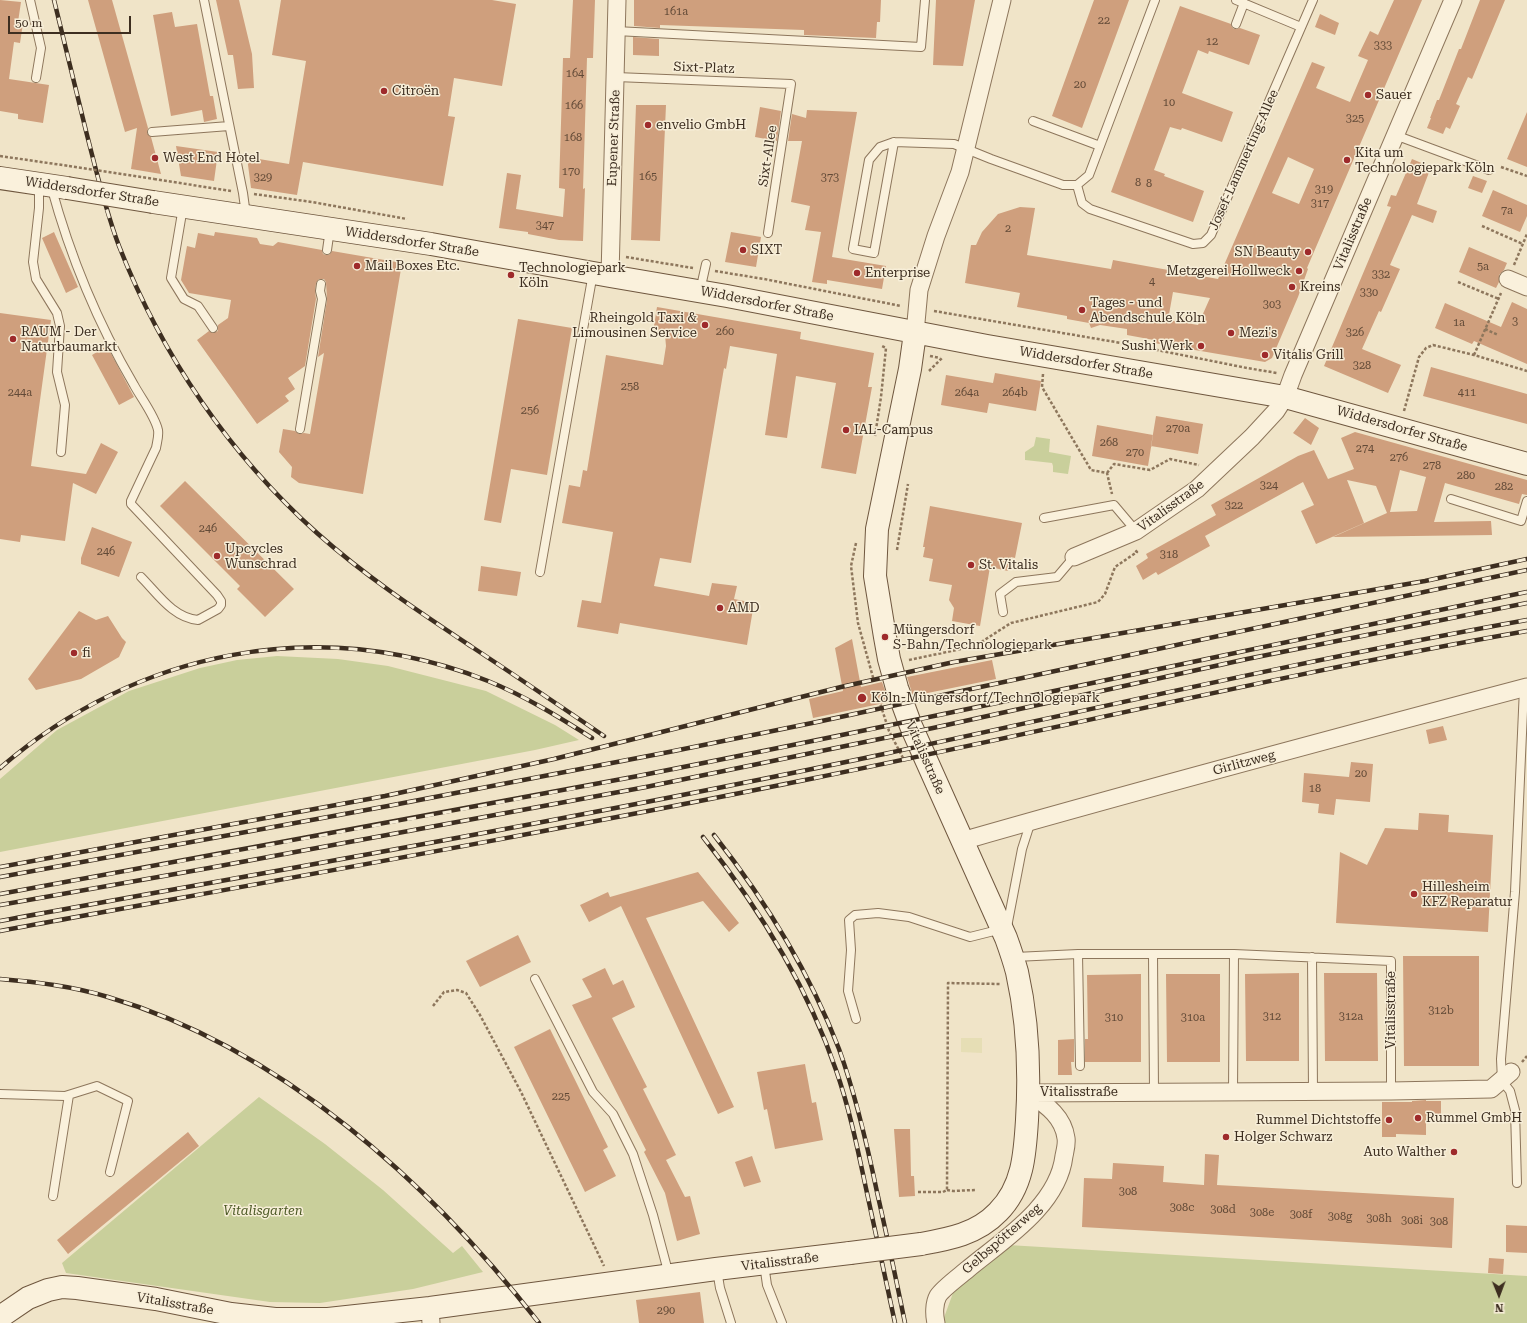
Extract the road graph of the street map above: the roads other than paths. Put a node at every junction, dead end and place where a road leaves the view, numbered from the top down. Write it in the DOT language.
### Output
graph roads {
  1 [pos="30,0"];
  2 [pos="204,0"];
  3 [pos="617,0"];
  4 [pos="925,0"];
  5 [pos="1002,0"];
  6 [pos="1155,0"];
  7 [pos="1313,0"];
  8 [pos="1453,0"];
  9 [pos="1244,2"];
  10 [pos="1236,24"];
  11 [pos="1301,26"];
  12 [pos="616,31"];
  13 [pos="616,77"];
  14 [pos="36,78"];
  15 [pos="791,84"];
  16 [pos="1033,121"];
  17 [pos="229,126"];
  18 [pos="152,132"];
  19 [pos="1395,135"];
  20 [pos="894,142"];
  21 [pos="1100,146"];
  22 [pos="967,149"];
  23 [pos="1489,170"];
  24 [pos="0,178"];
  25 [pos="1077,185"];
  26 [pos="52,186"];
  27 [pos="184,206"];
  28 [pos="246,216"];
  29 [pos="330,228"];
  30 [pos="768,233"];
  31 [pos="326,250"];
  32 [pos="706,264"];
  33 [pos="601,275"];
  34 [pos="1508,279"];
  35 [pos="321,284"];
  36 [pos="1527,287"];
  37 [pos="700,292"];
  38 [pos="213,328"];
  39 [pos="915,333"];
  40 [pos="1285,398"];
  41 [pos="300,429"];
  42 [pos="61,452"];
  43 [pos="1527,464"];
  44 [pos="1452,499"];
  45 [pos="1527,501"];
  46 [pos="1044,518"];
  47 [pos="1131,534"];
  48 [pos="1074,558"];
  49 [pos="540,572"];
  50 [pos="141,576"];
  51 [pos="1002,612"];
  52 [pos="1525,687"];
  53 [pos="1523,805"];
  54 [pos="1032,821"];
  55 [pos="962,841"];
  56 [pos="1007,941"];
  57 [pos="1078,954"];
  58 [pos="1153,954"];
  59 [pos="1234,954"];
  60 [pos="1312,957"];
  61 [pos="535,979"];
  62 [pos="856,1019"];
  63 [pos="1080,1066"];
  64 [pos="1506,1077"];
  65 [pos="1313,1091"];
  66 [pos="1391,1091"];
  67 [pos="1154,1092"];
  68 [pos="1233,1092"];
  69 [pos="1029,1093"];
  70 [pos="0,1094"];
  71 [pos="69,1095"];
  72 [pos="110,1172"];
  73 [pos="1517,1183"];
  74 [pos="53,1196"];
  75 [pos="764,1264"];
  76 [pos="716,1269"];
  77 [pos="669,1276"];
  78 [pos="430,1315"];
  79 [pos="0,1318"];
  80 [pos="731,1323"];
  81 [pos="782,1323"];
  82 [pos="936,1323"];
  1 -- 14 [label="lane"];
  2 -- 17 [label="lane"];
  3 -- 12 [label="street, Eupener Straße"];
  4 -- 12 [label="lane"];
  5 -- 22 [label="street"];
  6 -- 21 [label="lane"];
  7 -- 11 [label="lane, Josef-Lammerting-Allee"];
  8 -- 19 [label="street, Vitalisstraße"];
  9 -- 10 [label="lane"];
  9 -- 11 [label="lane"];
  11 -- 25 [label="lane, Josef-Lammerting-Allee"];
  12 -- 13 [label="street, Eupener Straße"];
  13 -- 15 [label="lane, Sixt-Platz"];
  13 -- 33 [label="street, Eupener Straße"];
  15 -- 30 [label="lane, Sixt-Allee"];
  16 -- 21 [label="lane"];
  17 -- 18 [label="lane"];
  17 -- 28 [label="lane"];
  19 -- 23 [label="lane"];
  19 -- 40 [label="street, Vitalisstraße"];
  20 -- 20 [label="lane"];
  20 -- 22 [label="lane"];
  21 -- 25 [label="lane"];
  22 -- 25 [label="lane"];
  22 -- 39 [label="street"];
  24 -- 26 [label="street, Widdersdorfer Straße"];
  26 -- 27 [label="street, Widdersdorfer Straße, bridge"];
  26 -- 42 [label="lane"];
  26 -- 50 [label="lane"];
  27 -- 28 [label="street, Widdersdorfer Straße"];
  27 -- 38 [label="lane"];
  28 -- 29 [label="street, Widdersdorfer Straße"];
  29 -- 31 [label="lane"];
  29 -- 33 [label="street, Widdersdorfer Straße"];
  32 -- 37 [label="lane"];
  33 -- 37 [label="street, Widdersdorfer Straße"];
  33 -- 49 [label="lane"];
  34 -- 36 [label="street"];
  35 -- 41 [label="lane"];
  37 -- 39 [label="street, Widdersdorfer Straße"];
  39 -- 40 [label="street, Widdersdorfer Straße"];
  39 -- 55 [label="street, Vitalisstraße"];
  40 -- 43 [label="street, Widdersdorfer Straße"];
  40 -- 47 [label="street, Vitalisstraße"];
  44 -- 45 [label="lane"];
  46 -- 47 [label="lane"];
  47 -- 48 [label="street, Vitalisstraße"];
  48 -- 51 [label="lane"];
  52 -- 53 [label="lane"];
  52 -- 54 [label="street, Girlitzweg"];
  53 -- 64 [label="lane"];
  54 -- 55 [label="street, Girlitzweg"];
  54 -- 56 [label="lane, Vitalisstraße"];
  55 -- 56 [label="street, Vitalisstraße"];
  56 -- 57 [label="lane, Vitalisstraße"];
  56 -- 62 [label="lane"];
  56 -- 69 [label="street, Vitalisstraße"];
  57 -- 58 [label="lane, Vitalisstraße"];
  57 -- 63 [label="lane, Vitalisstraße"];
  58 -- 59 [label="lane, Vitalisstraße"];
  58 -- 67 [label="lane"];
  59 -- 60 [label="lane, Vitalisstraße"];
  59 -- 68 [label="lane"];
  60 -- 65 [label="lane"];
  60 -- 66 [label="lane, Vitalisstraße"];
  61 -- 77 [label="lane"];
  64 -- 66 [label="street, Vitalisstraße"];
  64 -- 73 [label="lane"];
  65 -- 66 [label="street, Vitalisstraße"];
  65 -- 68 [label="street, Vitalisstraße"];
  67 -- 68 [label="street, Vitalisstraße"];
  67 -- 69 [label="street, Vitalisstraße"];
  69 -- 75 [label="street, Vitalisstraße, bridge"];
  69 -- 82 [label="street, Gelbspötterweg"];
  70 -- 71 [label="lane"];
  71 -- 72 [label="lane"];
  71 -- 74 [label="lane"];
  75 -- 76 [label="street, Vitalisstraße"];
  75 -- 81 [label="lane"];
  76 -- 77 [label="street, Vitalisstraße"];
  76 -- 80 [label="lane"];
  77 -- 78 [label="street, Vitalisstraße"];
  78 -- 79 [label="street, Vitalisstraße"];
}
